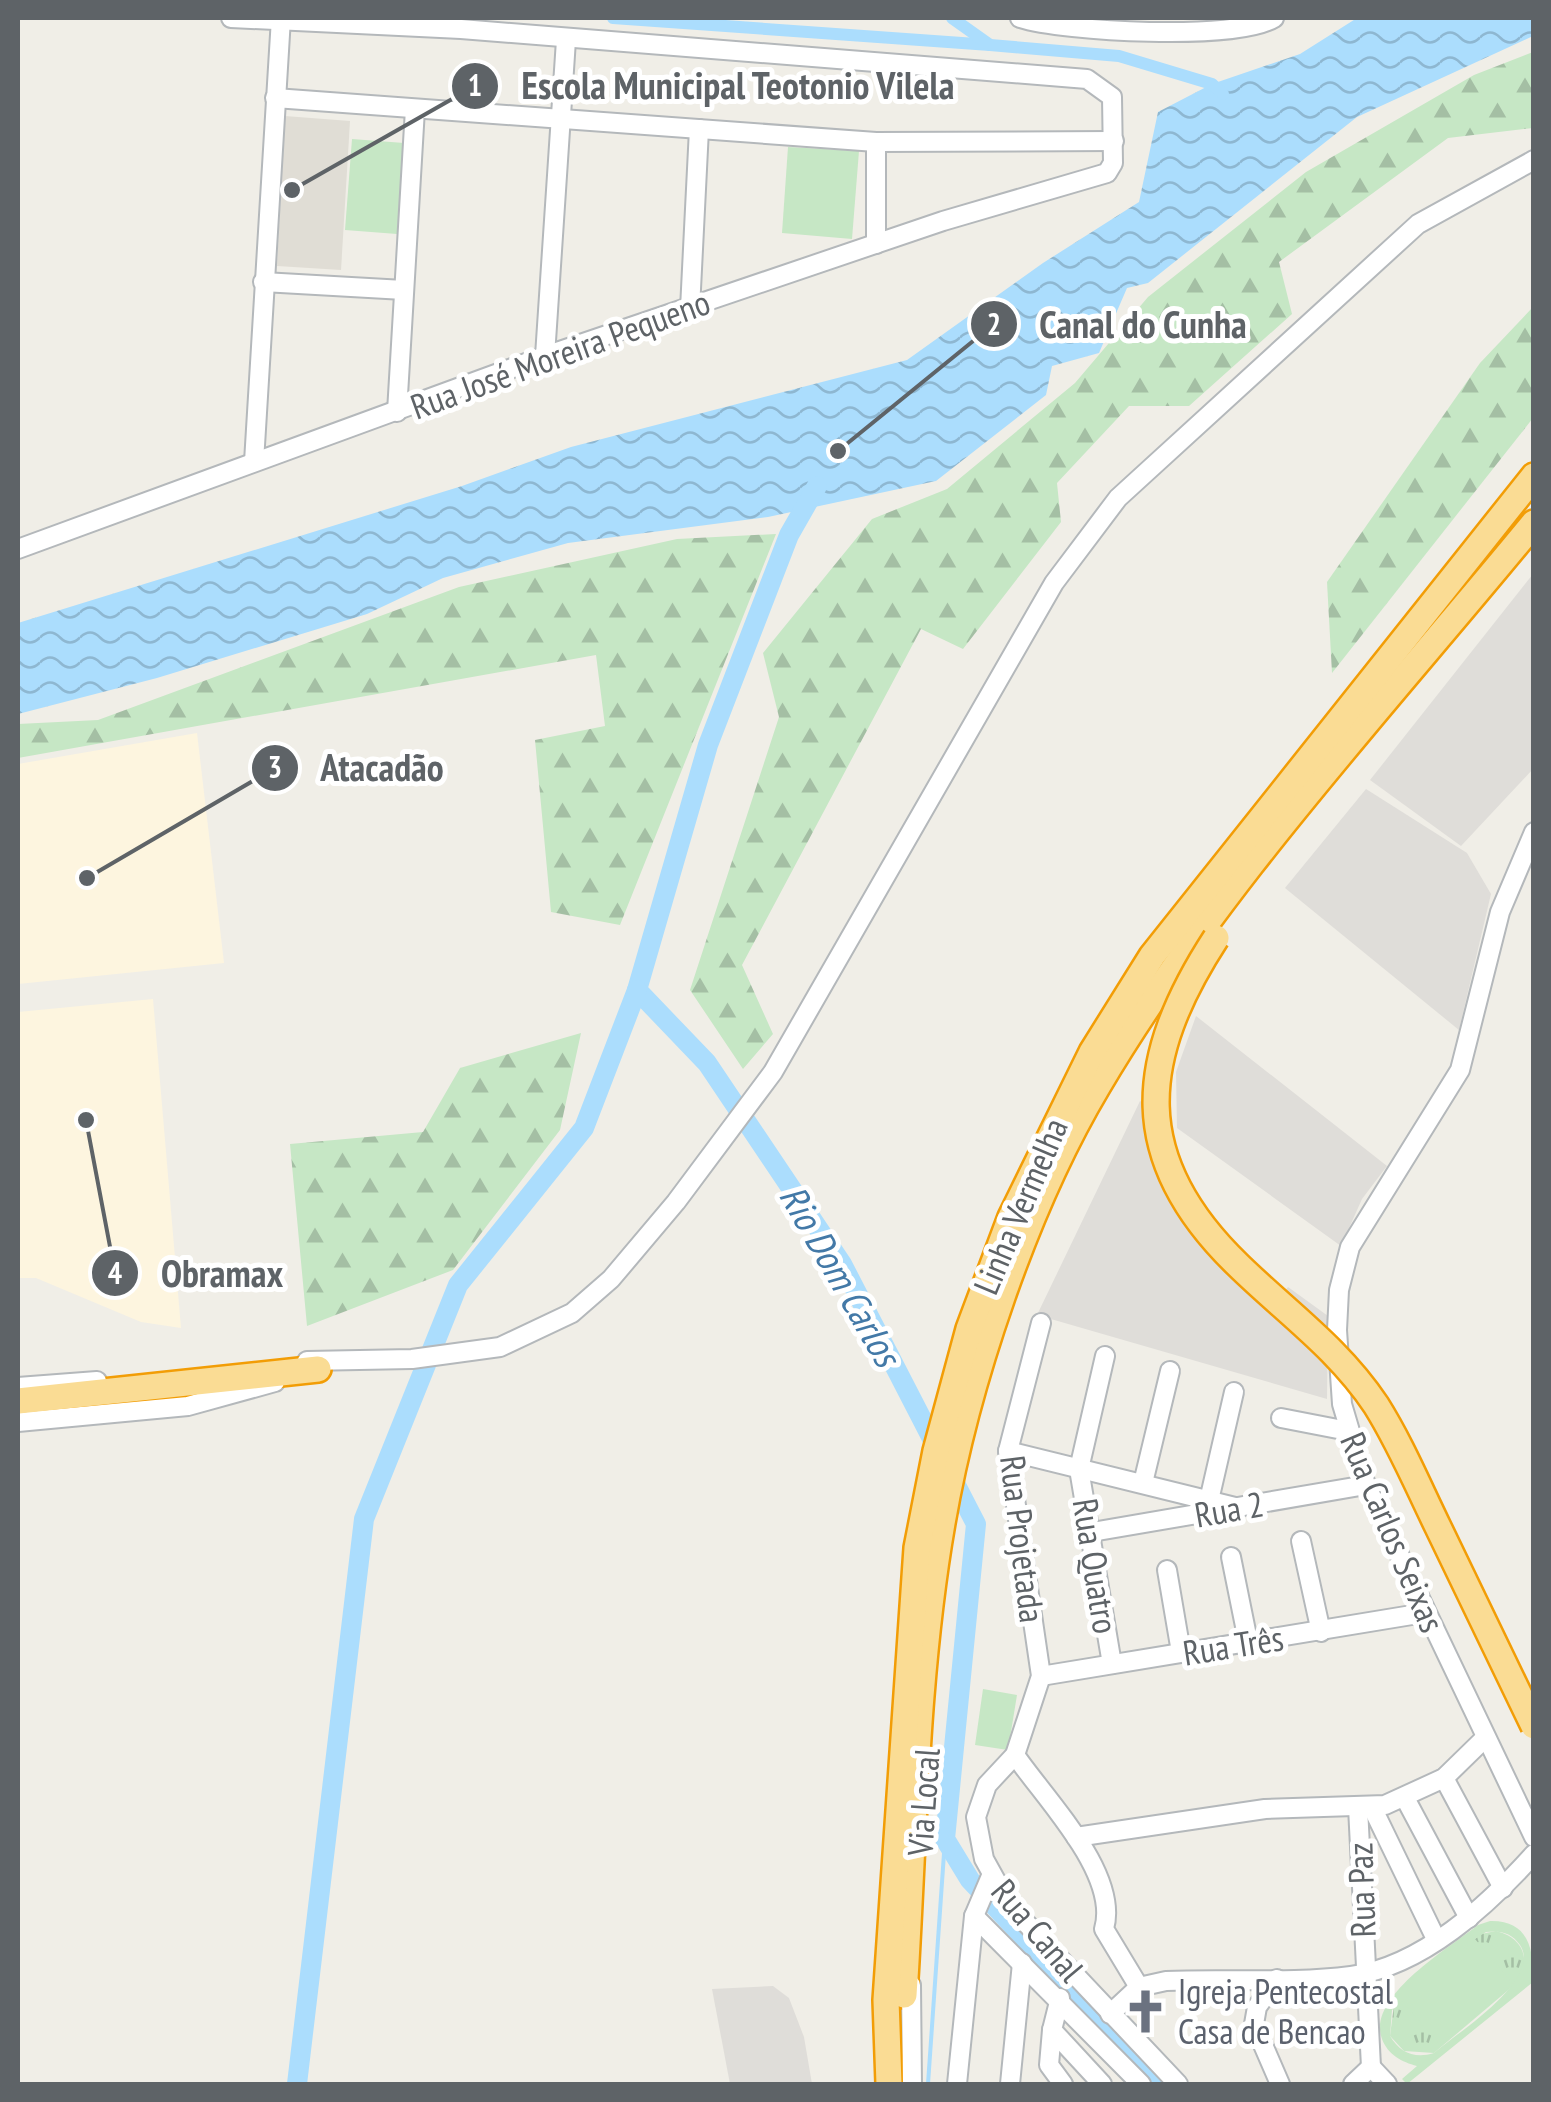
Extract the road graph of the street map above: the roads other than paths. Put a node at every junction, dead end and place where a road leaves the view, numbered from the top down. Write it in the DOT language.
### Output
graph roads {
  1 [pos="231,18"];
  2 [pos="1020,18"];
  3 [pos="1274,18"];
  4 [pos="281,19"];
  5 [pos="1112,23"];
  6 [pos="1165,24"];
  7 [pos="1225,24"];
  8 [pos="566,40"];
  9 [pos="275,98"];
  10 [pos="416,110"];
  11 [pos="558,119"];
  12 [pos="699,130"];
  13 [pos="1114,141"];
  14 [pos="876,142"];
  15 [pos="1534,160"];
  16 [pos="876,244"];
  17 [pos="263,282"];
  18 [pos="404,290"];
  19 [pos="690,309"];
  20 [pos="545,356"];
  21 [pos="397,412"];
  22 [pos="254,462"];
  23 [pos="1534,476"];
  24 [pos="1534,522"];
  25 [pos="18,549"];
  26 [pos="1316,788"];
  27 [pos="1534,832"];
  28 [pos="1040,1323"];
  29 [pos="980,1332"];
  30 [pos="1106,1356"];
  31 [pos="384,1360"];
  32 [pos="318,1369"];
  33 [pos="1170,1372"];
  34 [pos="18,1387"];
  35 [pos="1234,1392"];
  36 [pos="18,1401"];
  37 [pos="1281,1418"];
  38 [pos="18,1422"];
  39 [pos="1348,1432"];
  40 [pos="1008,1451"];
  41 [pos="1080,1469"];
  42 [pos="1143,1483"];
  43 [pos="1366,1485"];
  44 [pos="1208,1505"];
  45 [pos="951,1521"];
  46 [pos="1092,1532"];
  47 [pos="1302,1541"];
  48 [pos="1230,1558"];
  49 [pos="1166,1570"];
  50 [pos="1424,1613"];
  51 [pos="1321,1632"];
  52 [pos="1248,1641"];
  53 [pos="1181,1652"];
  54 [pos="1112,1664"];
  55 [pos="1041,1676"];
  56 [pos="1534,1726"];
  57 [pos="1486,1738"];
  58 [pos="1015,1755"];
  59 [pos="1444,1778"];
  60 [pos="1405,1798"];
  61 [pos="1365,1807"];
  62 [pos="1076,1837"];
  63 [pos="1534,1837"];
  64 [pos="1534,1854"];
  65 [pos="989,1880"];
  66 [pos="1503,1888"];
  67 [pos="976,1911"];
  68 [pos="1469,1918"];
  69 [pos="1436,1939"];
  70 [pos="1022,1963"];
  71 [pos="1364,1974"];
  72 [pos="1277,1979"];
  73 [pos="1139,1987"];
  74 [pos="1060,1998"];
  75 [pos="1110,2014"];
  76 [pos="1052,2030"];
  77 [pos="1370,2066"];
  78 [pos="889,2084"];
  79 [pos="909,2084"];
  80 [pos="957,2084"];
  81 [pos="1010,2084"];
  82 [pos="1063,2084"];
  83 [pos="1102,2084"];
  84 [pos="1141,2084"];
  85 [pos="1178,2084"];
  86 [pos="1280,2084"];
  87 [pos="1353,2084"];
  88 [pos="1387,2084"];
  1 -- 4 [label="street"];
  2 -- 5 [label="street"];
  3 -- 7 [label="street"];
  4 -- 8 [label="street"];
  4 -- 9 [label="street"];
  5 -- 6 [label="street"];
  6 -- 7 [label="street"];
  8 -- 11 [label="street"];
  8 -- 13 [label="street"];
  9 -- 10 [label="street"];
  9 -- 17 [label="street"];
  10 -- 11 [label="street"];
  10 -- 18 [label="street"];
  11 -- 12 [label="street"];
  11 -- 20 [label="street"];
  12 -- 14 [label="street"];
  12 -- 19 [label="street"];
  13 -- 14 [label="street"];
  13 -- 16 [label="street, Rua José Moreira Pequeno"];
  14 -- 16 [label="street"];
  15 -- 31 [label="street"];
  16 -- 19 [label="street, Rua José Moreira Pequeno"];
  17 -- 18 [label="street"];
  17 -- 22 [label="street"];
  18 -- 21 [label="street"];
  19 -- 20 [label="street, Rua José Moreira Pequeno"];
  20 -- 21 [label="street, Rua José Moreira Pequeno"];
  21 -- 22 [label="street, Rua José Moreira Pequeno"];
  22 -- 25 [label="street, Rua José Moreira Pequeno"];
  23 -- 29 [label="highway, Linha Vermelha"];
  24 -- 26 [label="highway, Linha Vermelha"];
  26 -- 29 [label="highway, Linha Vermelha"];
  26 -- 56 [label="highway, bridge"];
  27 -- 39 [label="street, Rua Carlos Seixas"];
  28 -- 40 [label="street, Rua Projetada"];
  29 -- 78 [label="highway, Linha Vermelha"];
  29 -- 79 [label="highway, Linha Vermelha"];
  30 -- 41 [label="street"];
  31 -- 32 [label="street"];
  31 -- 34 [label="street"];
  32 -- 36 [label="highway"];
  32 -- 38 [label="street"];
  33 -- 42 [label="street"];
  35 -- 44 [label="street"];
  37 -- 39 [label="street"];
  39 -- 43 [label="street, Rua Carlos Seixas"];
  40 -- 41 [label="street"];
  40 -- 55 [label="street, Rua Projetada"];
  41 -- 42 [label="street"];
  41 -- 46 [label="street, Rua Quatro"];
  42 -- 44 [label="street"];
  43 -- 44 [label="street, Rua 2"];
  43 -- 50 [label="street, Rua Carlos Seixas"];
  44 -- 46 [label="street, Rua 2"];
  45 -- 79 [label="street, Via Local"];
  46 -- 54 [label="street, Rua Quatro"];
  47 -- 51 [label="street"];
  48 -- 52 [label="street"];
  49 -- 53 [label="street"];
  50 -- 51 [label="street, Rua Três"];
  50 -- 57 [label="street, Rua Carlos Seixas"];
  51 -- 52 [label="street, Rua Três"];
  52 -- 53 [label="street, Rua Três"];
  53 -- 54 [label="street, Rua Três"];
  54 -- 55 [label="street, Rua Três"];
  55 -- 58 [label="street, Rua Projetada"];
  57 -- 59 [label="street"];
  57 -- 63 [label="street, Rua Carlos Seixas"];
  58 -- 62 [label="street"];
  58 -- 65 [label="street, Rua Canal"];
  59 -- 60 [label="street"];
  59 -- 66 [label="street"];
  60 -- 61 [label="street"];
  60 -- 68 [label="street"];
  61 -- 62 [label="street"];
  61 -- 69 [label="street"];
  61 -- 71 [label="street, Rua Paz"];
  62 -- 73 [label="street"];
  64 -- 66 [label="street"];
  65 -- 67 [label="street"];
  65 -- 75 [label="street, Rua Canal"];
  66 -- 68 [label="street"];
  67 -- 70 [label="street"];
  67 -- 80 [label="street"];
  68 -- 69 [label="street"];
  69 -- 71 [label="street"];
  70 -- 74 [label="street"];
  70 -- 81 [label="street"];
  71 -- 72 [label="street"];
  71 -- 77 [label="street, Rua Paz"];
  72 -- 73 [label="street"];
  72 -- 86 [label="street"];
  73 -- 75 [label="street"];
  74 -- 76 [label="street"];
  74 -- 84 [label="street"];
  75 -- 85 [label="street, Rua Canal"];
  76 -- 82 [label="street"];
  76 -- 83 [label="street"];
  77 -- 87 [label="street"];
  77 -- 88 [label="street"];
}
